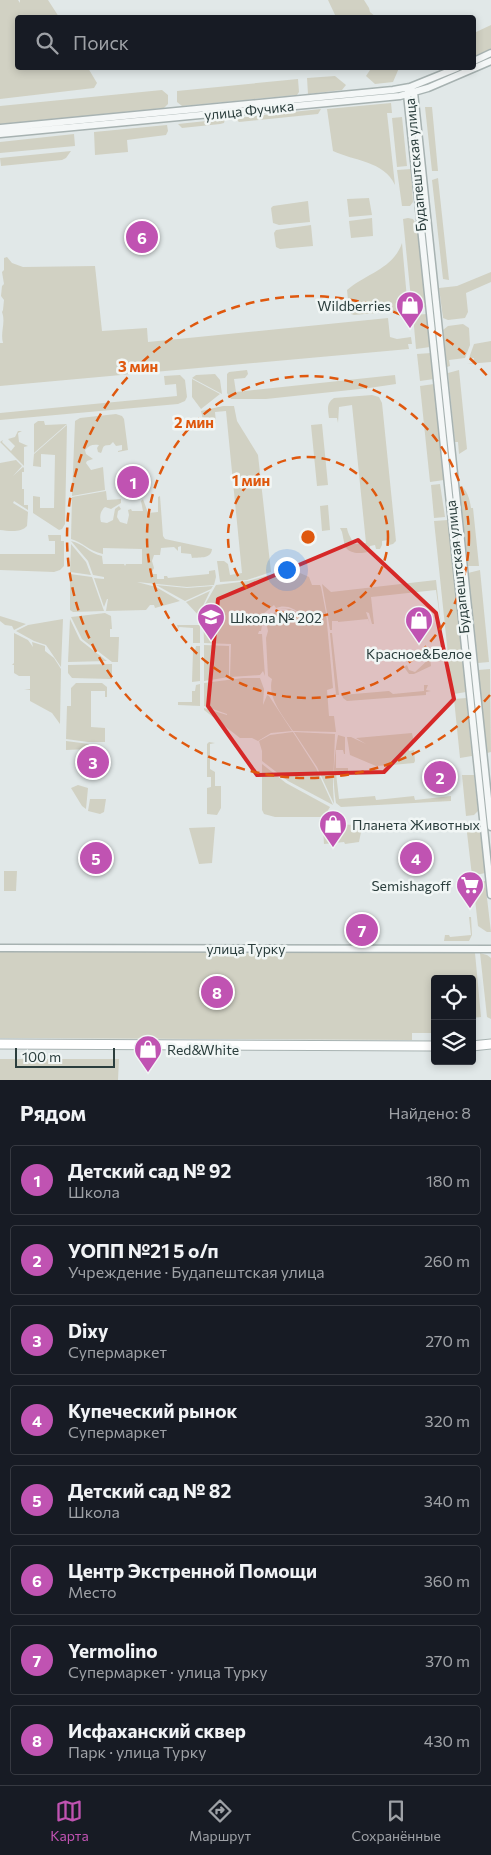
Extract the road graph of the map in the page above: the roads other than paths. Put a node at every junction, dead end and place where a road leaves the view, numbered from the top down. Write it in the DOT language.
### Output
graph roads {
  1 [pos="491,53"];
  2 [pos="476,59"];
  3 [pos="491,61"];
  4 [pos="476,67"];
  5 [pos="453,70"];
  6 [pos="467,70"];
  7 [pos="410,91"];
  8 [pos="0,128"];
  9 [pos="0,134"];
  10 [pos="491,827"];
  11 [pos="491,895"];
  12 [pos="0,948"];
  13 [pos="491,949"];
  14 [pos="0,1044"];
  15 [pos="491,1044"];
  16 [pos="431,1046"];
  17 [pos="476,1046"];
  1 -- 2 [label="street"];
  3 -- 4 [label="street, улица Фучика"];
  5 -- 7 [label="street, улица Фучика"];
  6 -- 7 [label="street, улица Фучика"];
  7 -- 8 [label="street, улица Фучика"];
  7 -- 9 [label="street, улица Фучика"];
  7 -- 10 [label="street, Будапештская улица"];
  7 -- 11 [label="street, Будапештская улица"];
  12 -- 13 [label="street, улица Турку"];
  14 -- 16 [label="street"];
  15 -- 17 [label="street"];
}
